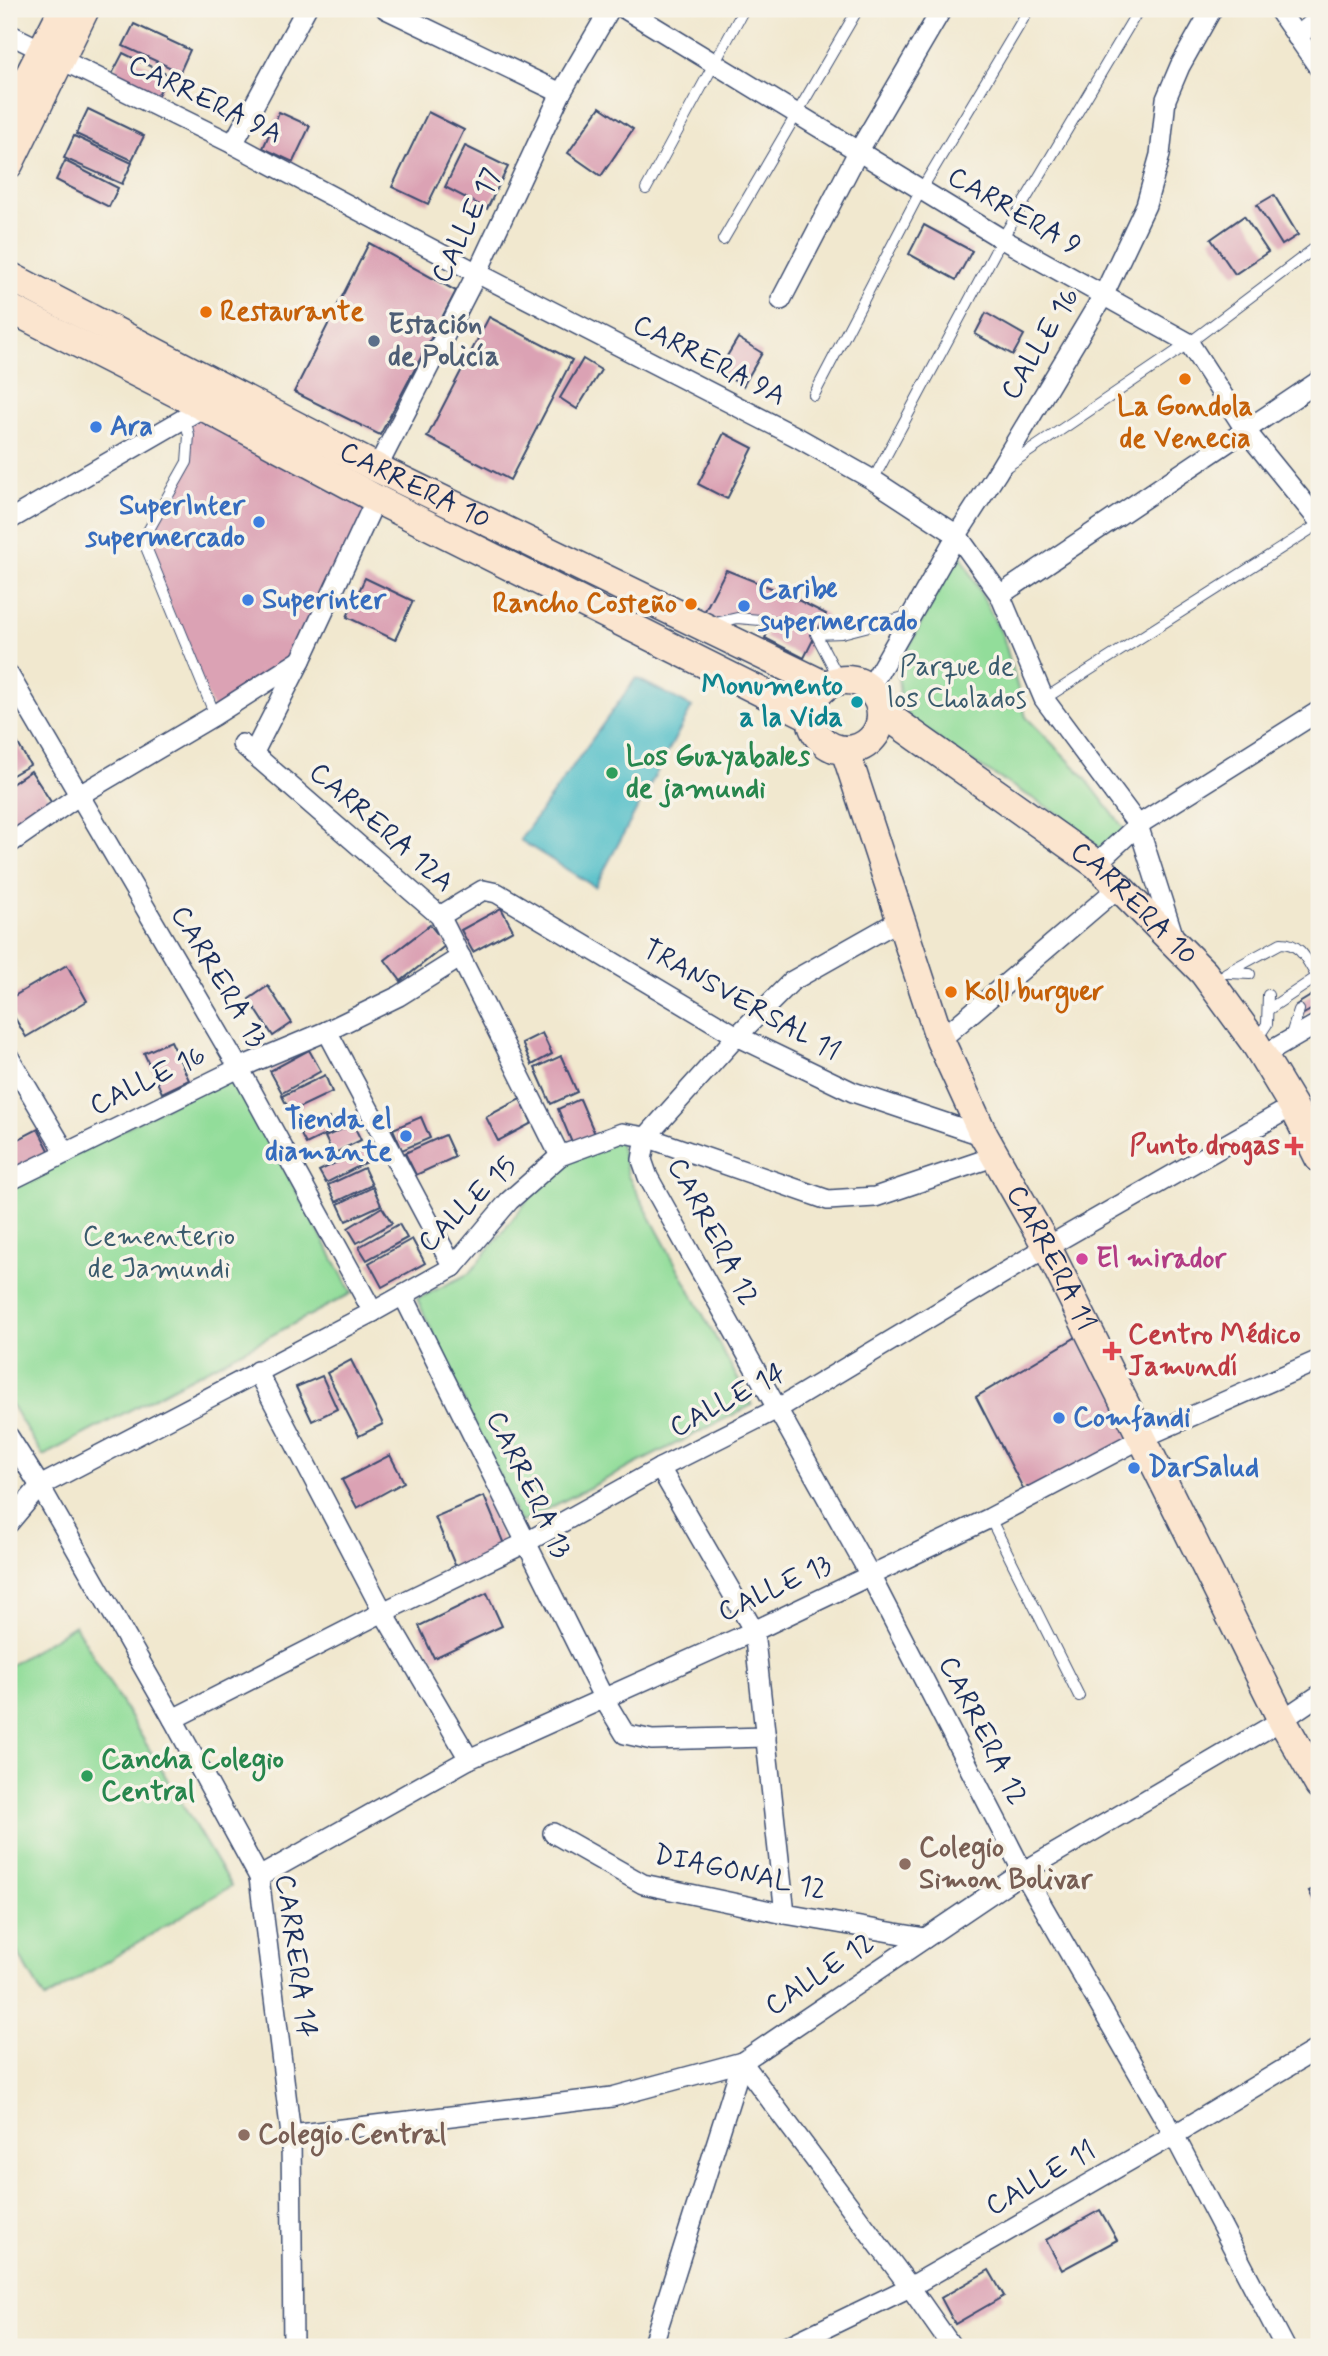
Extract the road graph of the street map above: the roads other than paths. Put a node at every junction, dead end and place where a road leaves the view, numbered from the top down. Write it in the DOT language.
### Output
graph roads {
  1 [pos="63,9"];
  2 [pos="85,9"];
  3 [pos="306,9"];
  4 [pos="386,9"];
  5 [pos="610,9"];
  6 [pos="625,9"];
  7 [pos="744,9"];
  8 [pos="858,9"];
  9 [pos="942,9"];
  10 [pos="1030,9"];
  11 [pos="1139,9"];
  12 [pos="1212,9"];
  13 [pos="1278,9"];
  14 [pos="1319,18"];
  15 [pos="9,34"];
  16 [pos="1297,37"];
  17 [pos="51,55"];
  18 [pos="714,62"];
  19 [pos="1319,68"];
  20 [pos="561,93"];
  21 [pos="796,113"];
  22 [pos="9,115"];
  23 [pos="233,144"];
  24 [pos="858,152"];
  25 [pos="9,164"];
  26 [pos="646,189"];
  27 [pos="921,190"];
  28 [pos="1002,239"];
  29 [pos="723,240"];
  30 [pos="1319,245"];
  31 [pos="477,273"];
  32 [pos="9,276"];
  33 [pos="1103,296"];
  34 [pos="781,300"];
  35 [pos="9,309"];
  36 [pos="1189,343"];
  37 [pos="1319,381"];
  38 [pos="814,395"];
  39 [pos="194,412"];
  40 [pos="1246,431"];
  41 [pos="377,468"];
  42 [pos="997,473"];
  43 [pos="873,480"];
  44 [pos="376,499"];
  45 [pos="9,520"];
  46 [pos="1319,523"];
  47 [pos="957,535"];
  48 [pos="1000,595"];
  49 [pos="911,616"];
  50 [pos="773,621"];
  51 [pos="703,626"];
  52 [pos="301,660"];
  53 [pos="9,675"];
  54 [pos="833,683"];
  55 [pos="1044,699"];
  56 [pos="876,700"];
  57 [pos="1319,711"];
  58 [pos="215,715"];
  59 [pos="811,717"];
  60 [pos="845,750"];
  61 [pos="78,796"];
  62 [pos="1138,825"];
  63 [pos="9,844"];
  64 [pos="1096,864"];
  65 [pos="1120,886"];
  66 [pos="440,916"];
  67 [pos="900,920"];
  68 [pos="1176,946"];
  69 [pos="461,957"];
  70 [pos="1215,973"];
  71 [pos="1250,974"];
  72 [pos="1318,979"];
  73 [pos="1268,995"];
  74 [pos="1269,1009"];
  75 [pos="1299,1010"];
  76 [pos="1319,1023"];
  77 [pos="327,1031"];
  78 [pos="737,1036"];
  79 [pos="940,1040"];
  80 [pos="1289,1042"];
  81 [pos="1258,1049"];
  82 [pos="9,1057"];
  83 [pos="239,1068"];
  84 [pos="1293,1106"];
  85 [pos="646,1137"];
  86 [pos="990,1146"];
  87 [pos="66,1153"];
  88 [pos="560,1156"];
  89 [pos="1319,1158"];
  90 [pos="9,1181"];
  91 [pos="1047,1247"];
  92 [pos="453,1267"];
  93 [pos="403,1295"];
  94 [pos="373,1312"];
  95 [pos="1319,1360"];
  96 [pos="257,1371"];
  97 [pos="777,1409"];
  98 [pos="9,1437"];
  99 [pos="1142,1438"];
  100 [pos="660,1468"];
  101 [pos="40,1486"];
  102 [pos="990,1518"];
  103 [pos="9,1524"];
  104 [pos="525,1543"];
  105 [pos="870,1575"];
  106 [pos="383,1612"];
  107 [pos="754,1631"];
  108 [pos="1319,1695"];
  109 [pos="1079,1696"];
  110 [pos="604,1699"];
  111 [pos="173,1719"];
  112 [pos="1282,1720"];
  113 [pos="766,1737"];
  114 [pos="469,1759"];
  115 [pos="1319,1785"];
  116 [pos="553,1833"];
  117 [pos="1023,1872"];
  118 [pos="260,1877"];
  119 [pos="785,1914"];
  120 [pos="925,1938"];
  121 [pos="1319,2048"];
  122 [pos="742,2062"];
  123 [pos="291,2135"];
  124 [pos="1174,2135"];
  125 [pos="911,2287"];
  126 [pos="297,2344"];
  127 [pos="652,2347"];
  128 [pos="786,2347"];
  129 [pos="952,2347"];
  130 [pos="1285,2347"];
  1 -- 17 [label="main road"];
  2 -- 17 [label="main road"];
  3 -- 23 [label="street"];
  4 -- 20 [label="street"];
  5 -- 20 [label="street, CALLE 17"];
  6 -- 18 [label="street, CARRERA 9"];
  7 -- 18 [label="lane"];
  8 -- 21 [label="lane"];
  9 -- 24 [label="street"];
  10 -- 27 [label="lane"];
  11 -- 28 [label="lane"];
  12 -- 33 [label="street, CALLE 16"];
  13 -- 16 [label="street"];
  14 -- 16 [label="street"];
  15 -- 17 [label="street, CARRERA 9A"];
  16 -- 19 [label="street"];
  17 -- 22 [label="main road"];
  17 -- 23 [label="street, CARRERA 9A"];
  17 -- 25 [label="main road"];
  18 -- 21 [label="street, CARRERA 9"];
  18 -- 26 [label="lane"];
  20 -- 31 [label="street, CALLE 17"];
  21 -- 24 [label="street, CARRERA 9"];
  21 -- 29 [label="lane"];
  23 -- 31 [label="street, CARRERA 9A"];
  24 -- 27 [label="street, CARRERA 9"];
  24 -- 34 [label="street"];
  27 -- 28 [label="street, CARRERA 9"];
  27 -- 38 [label="lane"];
  28 -- 33 [label="street, CARRERA 9"];
  28 -- 43 [label="lane"];
  30 -- 36 [label="lane"];
  31 -- 41 [label="street, CALLE 17"];
  31 -- 43 [label="street, CARRERA 9A"];
  32 -- 41 [label="main road, CARRERA 10"];
  33 -- 36 [label="street, CARRERA 9"];
  33 -- 42 [label="street, CALLE 16"];
  35 -- 39 [label="main road, CARRERA 10"];
  36 -- 40 [label="street, CARRERA 9"];
  36 -- 42 [label="lane"];
  37 -- 40 [label="street"];
  39 -- 44 [label="main road, CARRERA 10"];
  39 -- 45 [label="street"];
  39 -- 58 [label="lane"];
  40 -- 46 [label="street, CARRERA 9"];
  40 -- 48 [label="street"];
  41 -- 51 [label="main road, CARRERA 10"];
  42 -- 47 [label="street, CALLE 16"];
  43 -- 47 [label="street, CARRERA 9A"];
  44 -- 52 [label="street"];
  44 -- 59 [label="main road, CARRERA 10"];
  46 -- 55 [label="lane"];
  47 -- 48 [label="street, CARRERA 9A"];
  47 -- 49 [label="street, CALLE 16"];
  48 -- 55 [label="street, CARRERA 9A"];
  49 -- 54 [label="lane"];
  49 -- 56 [label="street, CALLE 16"];
  50 -- 51 [label="lane"];
  51 -- 54 [label="main road, CARRERA 10"];
  52 -- 58 [label="street"];
  52 -- 66 [label="street, CARRERA 12A"];
  53 -- 61 [label="street, CARRERA 13"];
  54 -- 56 [label="main road"];
  54 -- 59 [label="main road"];
  55 -- 62 [label="street, CARRERA 9A"];
  56 -- 60 [label="main road"];
  56 -- 64 [label="main road, CARRERA 10"];
  57 -- 62 [label="street"];
  58 -- 61 [label="street"];
  59 -- 60 [label="main road"];
  60 -- 67 [label="main road, CARRERA 11"];
  61 -- 63 [label="street"];
  61 -- 83 [label="street, CARRERA 13"];
  62 -- 64 [label="street"];
  62 -- 68 [label="street, CARRERA 9A"];
  64 -- 65 [label="main road, CARRERA 10"];
  65 -- 68 [label="main road, CARRERA 10"];
  65 -- 79 [label="street"];
  66 -- 69 [label="street, CARRERA 12A"];
  66 -- 78 [label="street, TRANSVERSAL 11"];
  67 -- 78 [label="street"];
  67 -- 79 [label="main road, CARRERA 11"];
  68 -- 70 [label="main road, CARRERA 10"];
  69 -- 77 [label="street, CALLE 16"];
  69 -- 88 [label="street, CARRERA 12A"];
  70 -- 71 [label="lane"];
  70 -- 72 [label="lane"];
  70 -- 81 [label="main road, CARRERA 10"];
  72 -- 74 [label="lane"];
  73 -- 74 [label="lane"];
  74 -- 81 [label="lane"];
  75 -- 80 [label="lane"];
  76 -- 80 [label="street"];
  77 -- 83 [label="street, CALLE 16"];
  77 -- 92 [label="street"];
  78 -- 85 [label="street"];
  78 -- 86 [label="street, TRANSVERSAL 11"];
  79 -- 86 [label="main road, CARRERA 11"];
  80 -- 81 [label="street"];
  81 -- 84 [label="main road, CARRERA 10"];
  82 -- 87 [label="street"];
  83 -- 87 [label="street, CALLE 16"];
  83 -- 94 [label="street, CARRERA 13"];
  84 -- 89 [label="main road, CARRERA 10"];
  84 -- 91 [label="street, CALLE 14"];
  85 -- 86 [label="street, CALLE 15"];
  85 -- 88 [label="street, CALLE 15"];
  85 -- 97 [label="street, CARRERA 12"];
  86 -- 91 [label="main road, CARRERA 11"];
  87 -- 90 [label="street, CALLE 16"];
  88 -- 92 [label="street, CALLE 15"];
  91 -- 97 [label="street, CALLE 14"];
  91 -- 99 [label="main road, CARRERA 11"];
  92 -- 93 [label="street, CALLE 15"];
  93 -- 94 [label="street, CALLE 15"];
  93 -- 104 [label="street, CARRERA 13"];
  94 -- 96 [label="street, CALLE 15"];
  95 -- 99 [label="street, CALLE 13"];
  96 -- 101 [label="street, CALLE 15"];
  96 -- 106 [label="street"];
  97 -- 100 [label="street, CALLE 14"];
  97 -- 105 [label="street, CARRERA 12"];
  98 -- 101 [label="street, CARRERA 14"];
  99 -- 102 [label="street, CALLE 13"];
  99 -- 112 [label="main road, CARRERA 11"];
  100 -- 104 [label="street, CALLE 14"];
  100 -- 107 [label="street"];
  101 -- 103 [label="street, CALLE 15"];
  101 -- 111 [label="street, CARRERA 14"];
  102 -- 105 [label="street, CALLE 13"];
  102 -- 109 [label="lane"];
  104 -- 106 [label="street, CALLE 14"];
  104 -- 110 [label="street, CARRERA 13"];
  105 -- 107 [label="street, CALLE 13"];
  105 -- 117 [label="street, CARRERA 12"];
  106 -- 111 [label="street, CALLE 14"];
  106 -- 114 [label="street"];
  107 -- 110 [label="street, CALLE 13"];
  107 -- 113 [label="street"];
  108 -- 112 [label="street, CALLE 12"];
  110 -- 113 [label="street, CARRERA 13"];
  110 -- 114 [label="street, CALLE 13"];
  111 -- 118 [label="street, CARRERA 14"];
  112 -- 115 [label="main road, CARRERA 11"];
  112 -- 117 [label="street, CALLE 12"];
  113 -- 119 [label="street"];
  114 -- 118 [label="street, CALLE 13"];
  116 -- 119 [label="street, DIAGONAL 12"];
  117 -- 120 [label="street, CALLE 12"];
  117 -- 124 [label="street, CARRERA 12"];
  118 -- 123 [label="street, CARRERA 14"];
  119 -- 120 [label="street, DIAGONAL 12"];
  120 -- 122 [label="street, CALLE 12"];
  121 -- 124 [label="street, CALLE 11"];
  122 -- 123 [label="street, CALLE 12"];
  122 -- 125 [label="street"];
  122 -- 127 [label="street"];
  123 -- 126 [label="street, CARRERA 14"];
  124 -- 125 [label="street, CALLE 11"];
  124 -- 130 [label="street, CARRERA 12"];
  125 -- 128 [label="street, CALLE 11"];
  125 -- 129 [label="street"];
}
